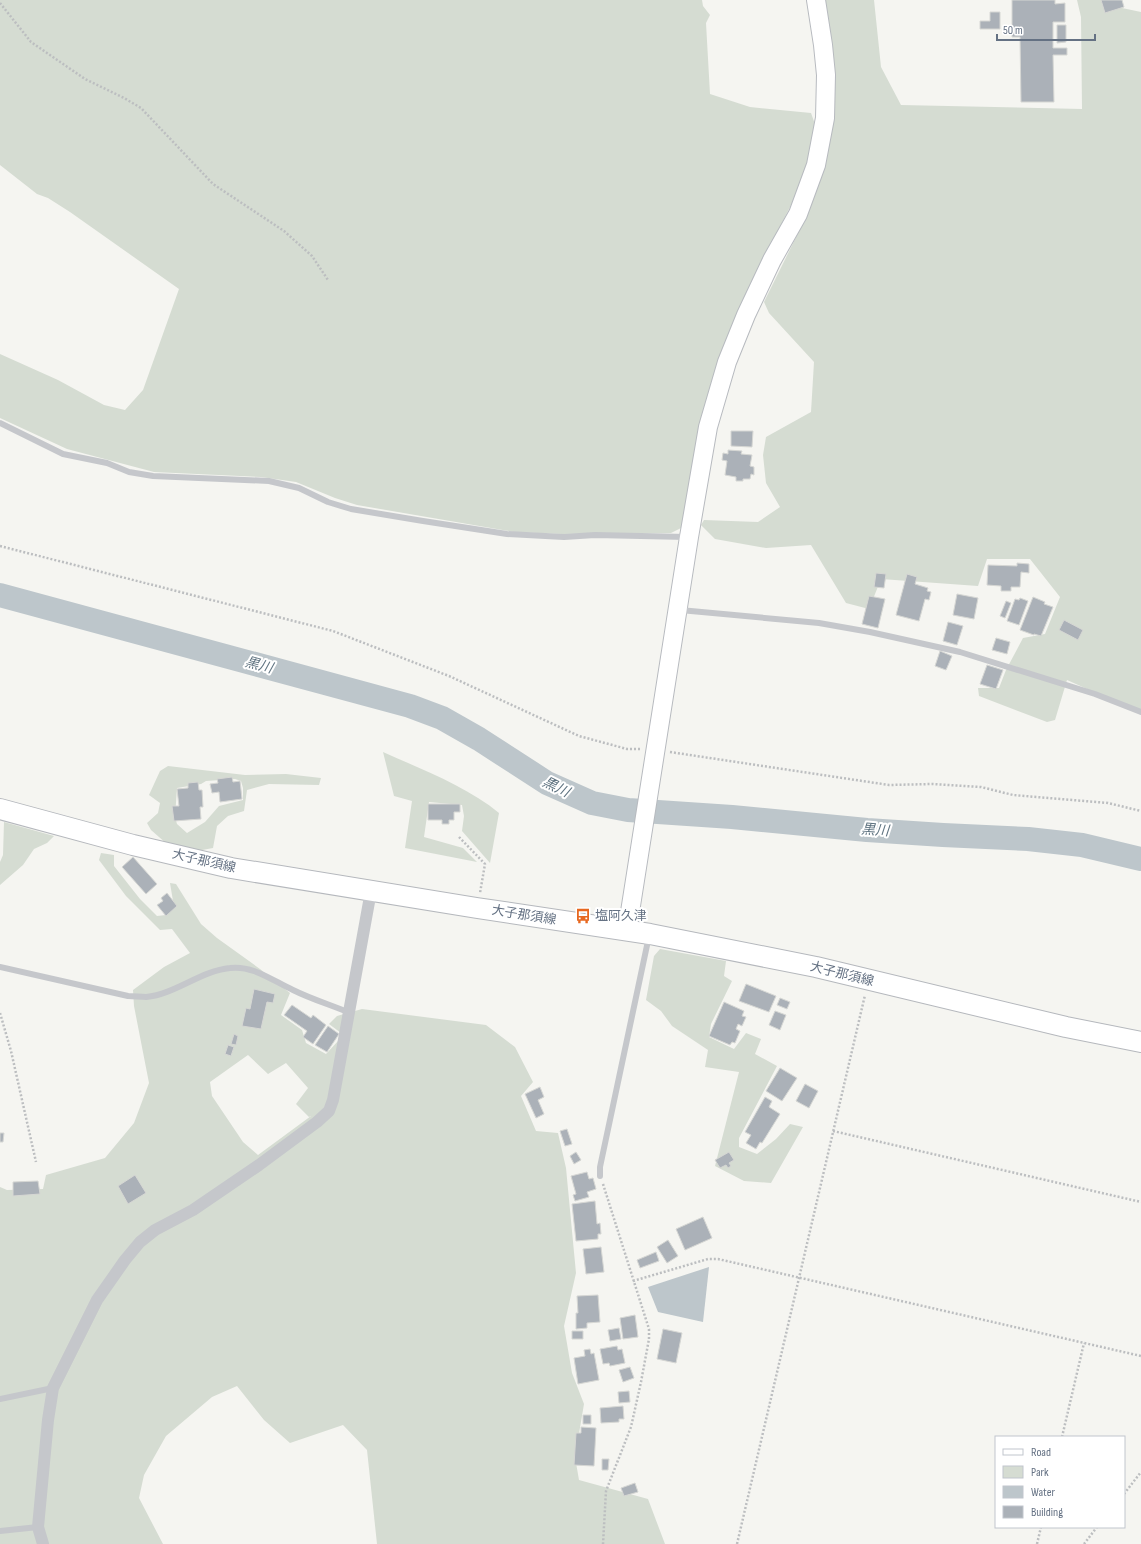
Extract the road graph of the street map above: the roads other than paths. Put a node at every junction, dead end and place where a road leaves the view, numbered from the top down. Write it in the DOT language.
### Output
graph roads {
  1 [pos="816,0"];
  2 [pos="0,423"];
  3 [pos="689,536"];
  4 [pos="678,610"];
  5 [pos="1141,712"];
  6 [pos="0,809"];
  7 [pos="371,891"];
  8 [pos="627,931"];
  9 [pos="650,934"];
  10 [pos="0,967"];
  11 [pos="350,1013"];
  12 [pos="1141,1042"];
  13 [pos="600,1176"];
  14 [pos="53,1388"];
  15 [pos="0,1399"];
  16 [pos="38,1527"];
  17 [pos="0,1531"];
  18 [pos="43,1544"];
  1 -- 3 [label="street"];
  2 -- 3 [label="lane"];
  3 -- 4 [label="street"];
  4 -- 5 [label="lane"];
  4 -- 8 [label="street"];
  6 -- 7 [label="main road, 大子那須線"];
  7 -- 8 [label="main road, 大子那須線"];
  7 -- 11 [label="street"];
  8 -- 9 [label="main road, 大子那須線"];
  9 -- 12 [label="main road, 大子那須線"];
  9 -- 13 [label="lane"];
  10 -- 11 [label="lane"];
  11 -- 14 [label="street"];
  14 -- 15 [label="lane"];
  14 -- 16 [label="street"];
  16 -- 17 [label="lane"];
  16 -- 18 [label="street"];
}
